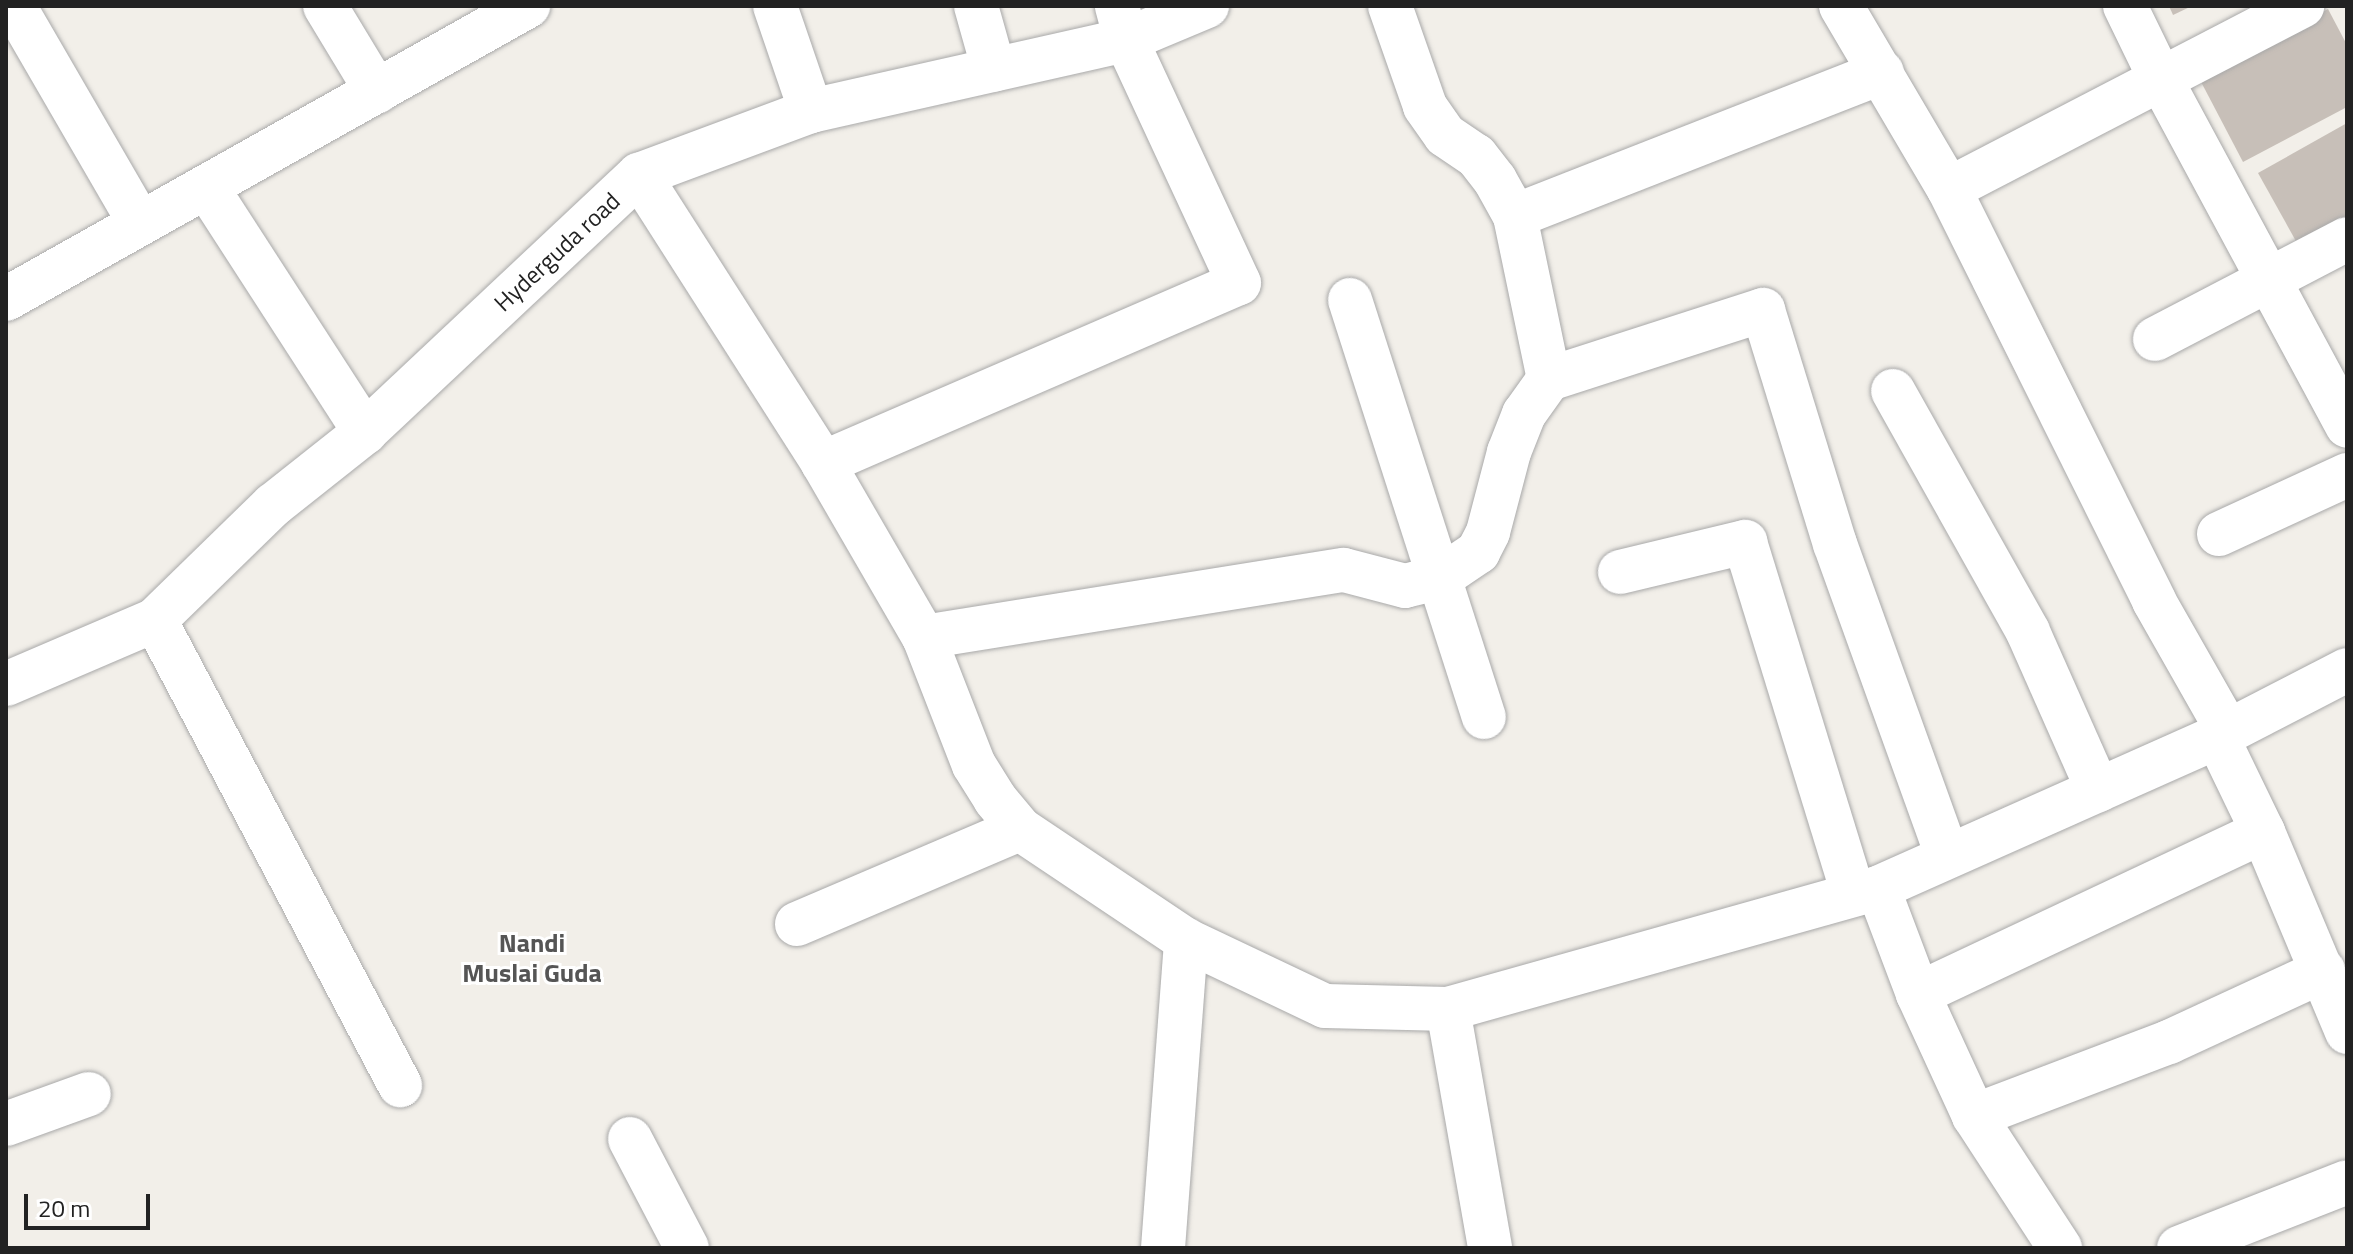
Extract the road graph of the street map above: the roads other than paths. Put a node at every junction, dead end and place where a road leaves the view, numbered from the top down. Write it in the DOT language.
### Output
graph roads {
  1 [pos="14,6"];
  2 [pos="325,6"];
  3 [pos="528,6"];
  4 [pos="775,6"];
  5 [pos="976,6"];
  6 [pos="1207,6"];
  7 [pos="1390,6"];
  8 [pos="1841,6"];
  9 [pos="2125,6"];
  10 [pos="2302,6"];
  11 [pos="1121,23"];
  12 [pos="994,70"];
  13 [pos="1882,72"];
  14 [pos="2160,78"];
  15 [pos="377,92"];
  16 [pos="811,111"];
  17 [pos="639,175"];
  18 [pos="207,188"];
  19 [pos="1949,189"];
  20 [pos="1515,216"];
  21 [pos="140,223"];
  22 [pos="2347,239"];
  23 [pos="2272,280"];
  24 [pos="6,299"];
  25 [pos="1350,300"];
  26 [pos="2155,339"];
  27 [pos="1549,379"];
  28 [pos="1893,391"];
  29 [pos="2347,426"];
  30 [pos="365,432"];
  31 [pos="823,463"];
  32 [pos="2347,475"];
  33 [pos="2219,534"];
  34 [pos="1620,572"];
  35 [pos="1441,577"];
  36 [pos="155,620"];
  37 [pos="924,637"];
  38 [pos="2347,670"];
  39 [pos="6,684"];
  40 [pos="1484,717"];
  41 [pos="2222,734"];
  42 [pos="2098,790"];
  43 [pos="1020,829"];
  44 [pos="2263,832"];
  45 [pos="1947,855"];
  46 [pos="1865,891"];
  47 [pos="797,924"];
  48 [pos="1186,940"];
  49 [pos="2323,971"];
  50 [pos="1918,994"];
  51 [pos="1448,1009"];
  52 [pos="2347,1032"];
  53 [pos="400,1085"];
  54 [pos="89,1094"];
  55 [pos="1974,1116"];
  56 [pos="6,1124"];
  57 [pos="630,1139"];
  58 [pos="2347,1182"];
  59 [pos="687,1248"];
  60 [pos="1162,1248"];
  61 [pos="1490,1248"];
  62 [pos="2060,1248"];
  63 [pos="2179,1248"];
  1 -- 21 [label="street"];
  2 -- 15 [label="street"];
  3 -- 15 [label="street"];
  4 -- 16 [label="street"];
  5 -- 12 [label="street"];
  6 -- 11 [label="street, Hyderguda road"];
  7 -- 20 [label="street"];
  8 -- 13 [label="street"];
  9 -- 14 [label="street"];
  10 -- 14 [label="street"];
  11 -- 12 [label="street, Hyderguda road"];
  11 -- 31 [label="street"];
  12 -- 16 [label="street, Hyderguda road"];
  13 -- 19 [label="street"];
  13 -- 20 [label="street"];
  14 -- 19 [label="street"];
  14 -- 23 [label="street"];
  15 -- 18 [label="street"];
  16 -- 17 [label="street, Hyderguda road"];
  17 -- 30 [label="street, Hyderguda road"];
  17 -- 31 [label="street"];
  18 -- 21 [label="street"];
  18 -- 30 [label="street"];
  19 -- 41 [label="street"];
  20 -- 27 [label="street"];
  21 -- 24 [label="street"];
  22 -- 23 [label="street"];
  23 -- 26 [label="street"];
  23 -- 29 [label="street"];
  25 -- 35 [label="street"];
  27 -- 35 [label="street"];
  27 -- 45 [label="street"];
  28 -- 42 [label="street"];
  30 -- 36 [label="street, Hyderguda road"];
  31 -- 37 [label="street"];
  32 -- 33 [label="street"];
  34 -- 46 [label="street"];
  35 -- 37 [label="street"];
  35 -- 40 [label="street"];
  36 -- 39 [label="street, Hyderguda road"];
  36 -- 53 [label="street"];
  37 -- 43 [label="street"];
  38 -- 41 [label="street"];
  41 -- 42 [label="street"];
  41 -- 44 [label="street"];
  42 -- 45 [label="street"];
  43 -- 47 [label="street"];
  43 -- 48 [label="street"];
  44 -- 49 [label="street"];
  44 -- 50 [label="street"];
  45 -- 46 [label="street"];
  46 -- 50 [label="street"];
  46 -- 51 [label="street"];
  48 -- 51 [label="street"];
  48 -- 60 [label="street"];
  49 -- 52 [label="street"];
  49 -- 55 [label="street"];
  50 -- 55 [label="street"];
  51 -- 61 [label="street"];
  54 -- 56 [label="street"];
  55 -- 62 [label="street"];
  57 -- 59 [label="street"];
  58 -- 63 [label="street"];
}
